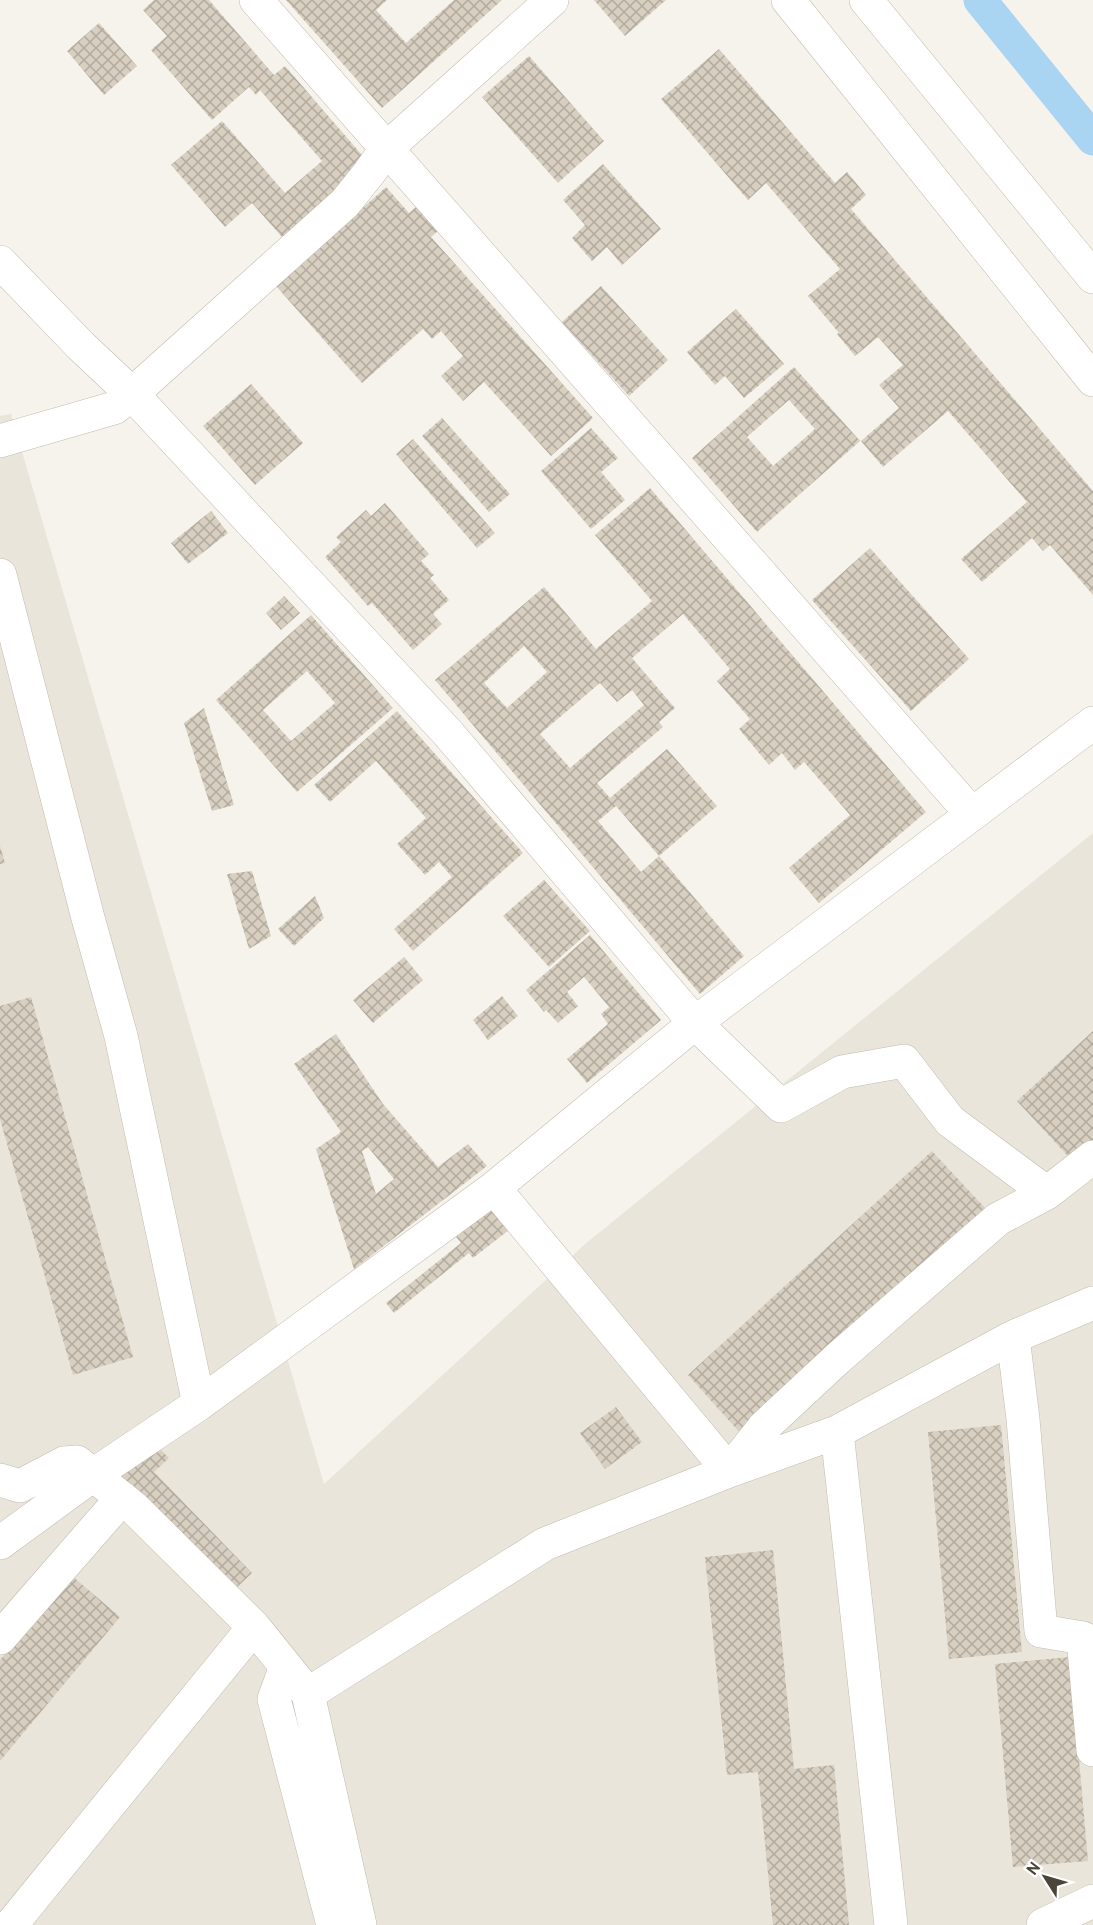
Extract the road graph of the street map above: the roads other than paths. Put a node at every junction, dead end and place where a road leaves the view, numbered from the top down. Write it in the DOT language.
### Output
graph roads {
  1 [pos="256,0"];
  2 [pos="552,0"];
  3 [pos="788,0"];
  4 [pos="866,0"];
  5 [pos="387,148"];
  6 [pos="0,262"];
  7 [pos="1093,277"];
  8 [pos="1093,380"];
  9 [pos="132,394"];
  10 [pos="0,441"];
  11 [pos="0,575"];
  12 [pos="1093,723"];
  13 [pos="971,813"];
  14 [pos="694,1023"];
  15 [pos="1093,1157"];
  16 [pos="494,1188"];
  17 [pos="1047,1193"];
  18 [pos="1093,1304"];
  19 [pos="1013,1337"];
  20 [pos="199,1404"];
  21 [pos="837,1432"];
  22 [pos="729,1471"];
  23 [pos="93,1475"];
  24 [pos="0,1480"];
  25 [pos="122,1498"];
  26 [pos="0,1543"];
  27 [pos="254,1627"];
  28 [pos="0,1638"];
  29 [pos="286,1666"];
  30 [pos="1090,1680"];
  31 [pos="308,1694"];
  32 [pos="1093,1750"];
  33 [pos="1093,1901"];
  34 [pos="11,1925"];
  35 [pos="333,1925"];
  36 [pos="360,1925"];
  37 [pos="891,1925"];
  38 [pos="1043,1925"];
  1 -- 5 [label="street"];
  2 -- 5 [label="street"];
  3 -- 8 [label="street"];
  4 -- 7 [label="street"];
  5 -- 9 [label="street"];
  5 -- 13 [label="street"];
  6 -- 9 [label="street"];
  9 -- 10 [label="street"];
  9 -- 14 [label="street"];
  11 -- 20 [label="street"];
  12 -- 13 [label="street"];
  13 -- 14 [label="street"];
  14 -- 16 [label="street"];
  14 -- 17 [label="street"];
  15 -- 17 [label="street"];
  16 -- 20 [label="street"];
  16 -- 22 [label="street"];
  17 -- 22 [label="street"];
  18 -- 19 [label="street"];
  19 -- 21 [label="street"];
  19 -- 30 [label="street"];
  20 -- 23 [label="street"];
  21 -- 22 [label="street"];
  21 -- 37 [label="street"];
  22 -- 31 [label="street"];
  23 -- 24 [label="street"];
  23 -- 25 [label="street"];
  23 -- 26 [label="street"];
  25 -- 27 [label="street"];
  25 -- 28 [label="street"];
  27 -- 29 [label="street"];
  27 -- 34 [label="street"];
  29 -- 31 [label="street"];
  29 -- 35 [label="street"];
  30 -- 32 [label="street"];
  31 -- 36 [label="street"];
  33 -- 38 [label="street"];
}
